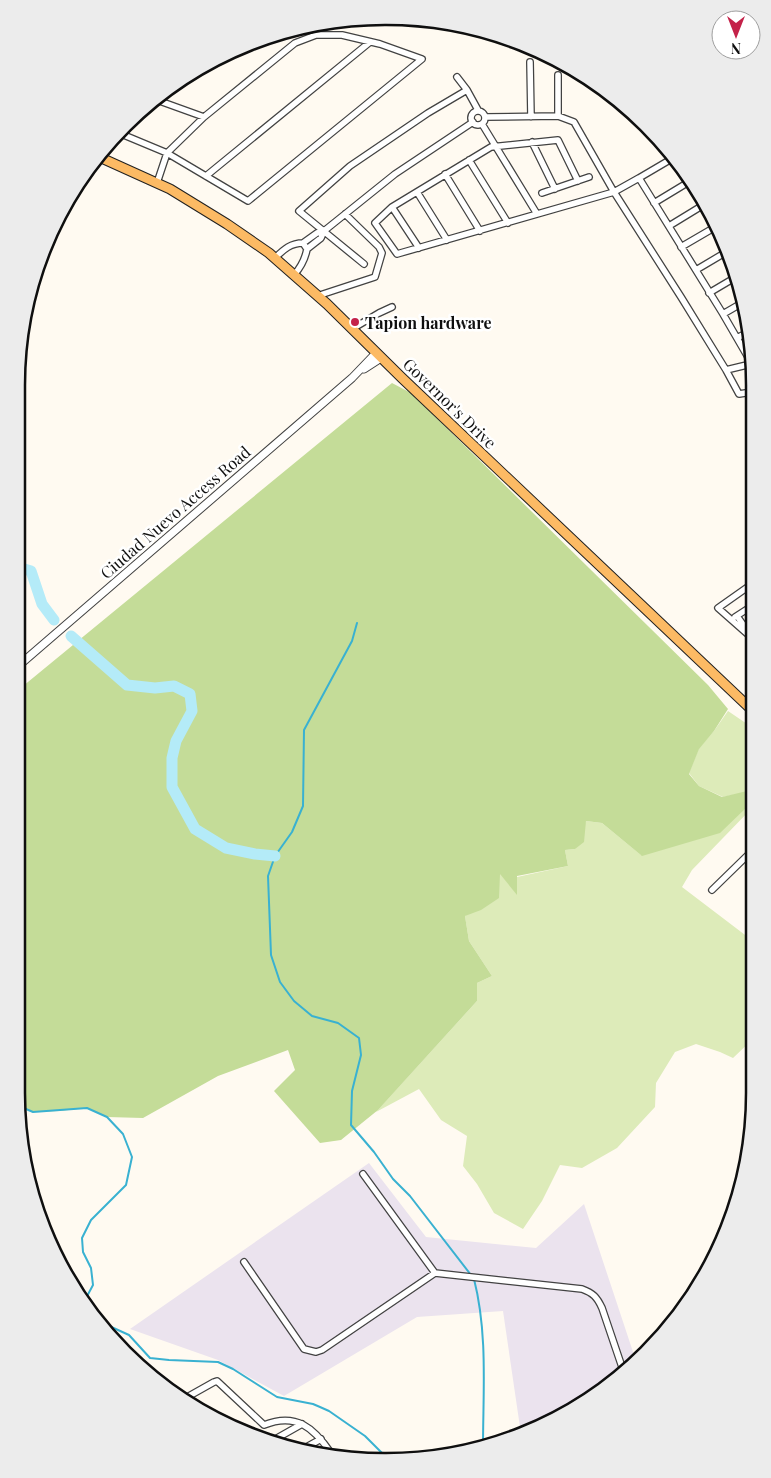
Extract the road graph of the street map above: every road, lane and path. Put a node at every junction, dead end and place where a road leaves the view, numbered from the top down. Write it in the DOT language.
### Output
graph roads {
  1 [pos="370,42"];
  2 [pos="530,62"];
  3 [pos="558,75"];
  4 [pos="458,77"];
  5 [pos="467,90"];
  6 [pos="162,102"];
  7 [pos="478,110"];
  8 [pos="558,116"];
  9 [pos="204,117"];
  10 [pos="486,117"];
  11 [pos="531,117"];
  12 [pos="473,122"];
  13 [pos="482,124"];
  14 [pos="126,136"];
  15 [pos="532,142"];
  16 [pos="496,146"];
  17 [pos="167,153"];
  18 [pos="105,159"];
  19 [pos="469,160"];
  20 [pos="668,161"];
  21 [pos="446,174"];
  22 [pos="206,176"];
  23 [pos="589,178"];
  24 [pos="639,178"];
  25 [pos="578,181"];
  26 [pos="157,183"];
  27 [pos="685,184"];
  28 [pos="555,189"];
  29 [pos="417,192"];
  30 [pos="614,192"];
  31 [pos="542,193"];
  32 [pos="654,203"];
  33 [pos="392,207"];
  34 [pos="699,207"];
  35 [pos="345,214"];
  36 [pos="537,214"];
  37 [pos="508,223"];
  38 [pos="669,226"];
  39 [pos="711,230"];
  40 [pos="324,231"];
  41 [pos="480,231"];
  42 [pos="448,240"];
  43 [pos="305,246"];
  44 [pos="681,247"];
  45 [pos="419,248"];
  46 [pos="721,255"];
  47 [pos="275,258"];
  48 [pos="364,264"];
  49 [pos="696,270"];
  50 [pos="294,275"];
  51 [pos="730,280"];
  52 [pos="709,293"];
  53 [pos="317,296"];
  54 [pos="737,306"];
  55 [pos="392,307"];
  56 [pos="723,314"];
  57 [pos="352,329"];
  58 [pos="742,335"];
  59 [pos="737,338"];
  60 [pos="744,351"];
  61 [pos="378,355"];
  62 [pos="745,365"];
  63 [pos="726,370"];
  64 [pos="746,393"];
  65 [pos="746,588"];
  66 [pos="746,610"];
  67 [pos="734,618"];
  68 [pos="746,631"];
  69 [pos="25,660"];
  70 [pos="746,704"];
  71 [pos="746,857"];
  72 [pos="712,890"];
  73 [pos="364,1174"];
  74 [pos="244,1262"];
  75 [pos="435,1273"];
  76 [pos="621,1365"];
  77 [pos="190,1395"];
  78 [pos="302,1424"];
  79 [pos="279,1437"];
  80 [pos="321,1439"];
  81 [pos="310,1445"];
  82 [pos="328,1448"];
  1 -- 9 [label="street"];
  1 -- 22 [label="street"];
  1 -- 22 [label="street"];
  2 -- 11 [label="street"];
  3 -- 8 [label="street"];
  4 -- 5 [label="street"];
  5 -- 7 [label="street"];
  5 -- 40 [label="street"];
  6 -- 9 [label="street"];
  7 -- 10 [label="street"];
  7 -- 12 [label="street"];
  8 -- 11 [label="street"];
  8 -- 30 [label="street"];
  9 -- 17 [label="street"];
  10 -- 11 [label="street"];
  10 -- 13 [label="street"];
  12 -- 13 [label="street"];
  12 -- 35 [label="street"];
  13 -- 16 [label="street"];
  14 -- 17 [label="street"];
  15 -- 16 [label="street"];
  15 -- 25 [label="street"];
  15 -- 28 [label="street"];
  16 -- 19 [label="street"];
  16 -- 36 [label="street"];
  17 -- 22 [label="street"];
  17 -- 26 [label="street"];
  18 -- 26 [label="main road, Governor's Drive"];
  19 -- 21 [label="street"];
  19 -- 37 [label="street"];
  20 -- 24 [label="street"];
  21 -- 29 [label="street"];
  21 -- 41 [label="street"];
  23 -- 25 [label="street"];
  24 -- 30 [label="street"];
  24 -- 32 [label="street"];
  25 -- 28 [label="street"];
  26 -- 47 [label="main road, Governor's Drive"];
  27 -- 32 [label="street"];
  28 -- 31 [label="street"];
  29 -- 33 [label="street"];
  29 -- 42 [label="street"];
  30 -- 36 [label="street"];
  30 -- 63 [label="street"];
  32 -- 38 [label="street"];
  33 -- 45 [label="street"];
  33 -- 45 [label="street"];
  34 -- 38 [label="street"];
  35 -- 40 [label="street"];
  35 -- 53 [label="street"];
  36 -- 37 [label="street"];
  37 -- 41 [label="street"];
  38 -- 44 [label="street"];
  39 -- 44 [label="street"];
  40 -- 43 [label="street"];
  40 -- 48 [label="street"];
  41 -- 42 [label="street"];
  42 -- 45 [label="street"];
  43 -- 47 [label="street"];
  43 -- 50 [label="street"];
  44 -- 49 [label="street"];
  46 -- 49 [label="street"];
  47 -- 50 [label="main road, Governor's Drive"];
  49 -- 52 [label="street"];
  50 -- 53 [label="main road, Governor's Drive"];
  51 -- 52 [label="street"];
  52 -- 56 [label="street"];
  53 -- 57 [label="main road, Governor's Drive"];
  54 -- 56 [label="street"];
  55 -- 57 [label="street"];
  56 -- 59 [label="street"];
  57 -- 61 [label="main road, Governor's Drive"];
  58 -- 59 [label="street"];
  59 -- 60 [label="street"];
  61 -- 69 [label="street, Ciudad Nuevo Access Road"];
  61 -- 70 [label="main road, Governor's Drive"];
  62 -- 63 [label="street"];
  63 -- 64 [label="street"];
  65 -- 67 [label="street"];
  66 -- 67 [label="street"];
  67 -- 68 [label="street"];
  71 -- 72 [label="street"];
  73 -- 75 [label="street"];
  74 -- 75 [label="street"];
  75 -- 76 [label="street"];
  77 -- 78 [label="street"];
  78 -- 79 [label="street"];
  78 -- 80 [label="street"];
  80 -- 81 [label="street"];
  80 -- 82 [label="street"];
}
